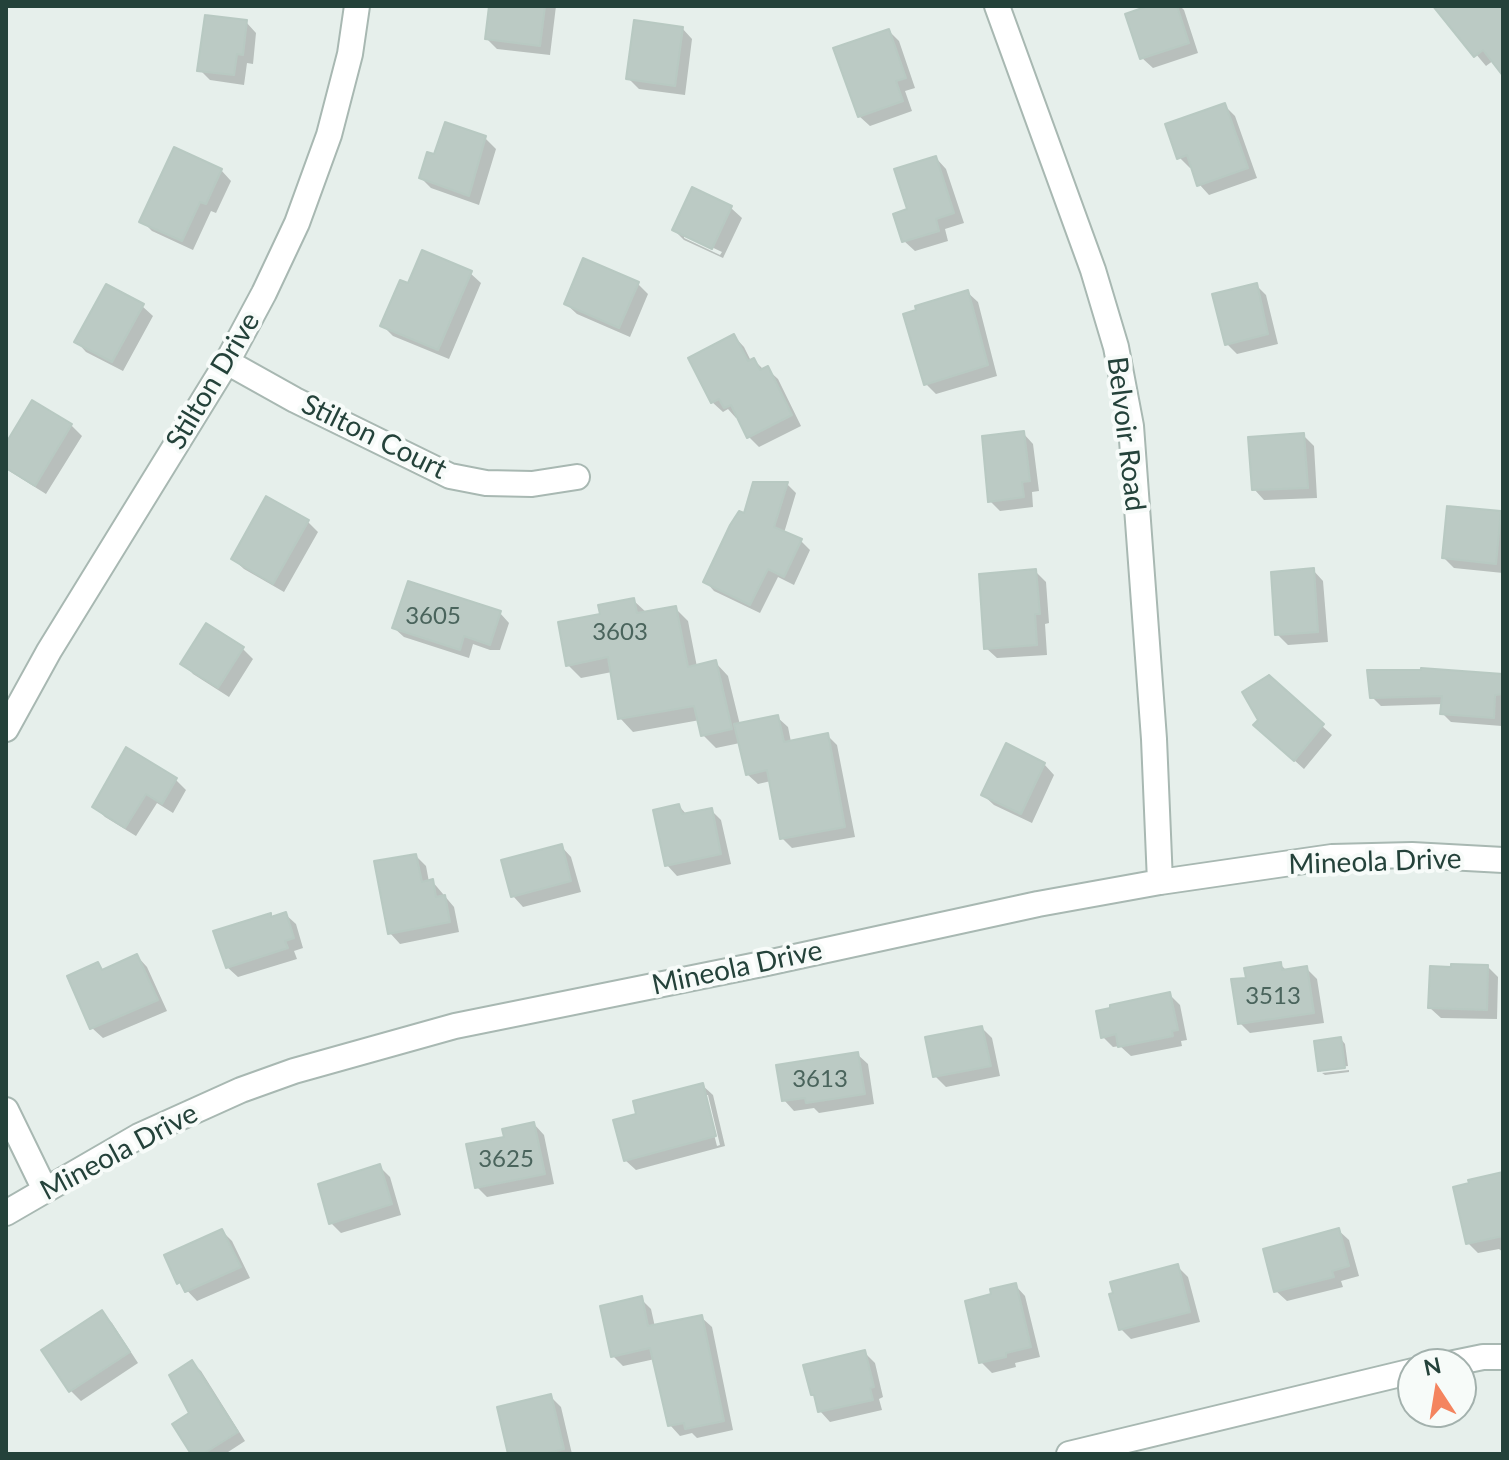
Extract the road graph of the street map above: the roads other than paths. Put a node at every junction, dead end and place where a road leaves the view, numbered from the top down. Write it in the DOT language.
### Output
graph roads {
  1 [pos="357,6"];
  2 [pos="997,6"];
  3 [pos="227,362"];
  4 [pos="577,477"];
  5 [pos="6,729"];
  6 [pos="1503,860"];
  7 [pos="1160,882"];
  8 [pos="6,1110"];
  9 [pos="45,1190"];
  10 [pos="6,1213"];
  11 [pos="1503,1357"];
  12 [pos="1477,1358"];
  13 [pos="1397,1375"];
  14 [pos="1069,1454"];
  1 -- 3 [label="street, Stilton Drive"];
  2 -- 7 [label="street, Belvoir Road"];
  3 -- 4 [label="street, Stilton Court"];
  3 -- 5 [label="street, Stilton Drive"];
  6 -- 7 [label="street, Mineola Drive"];
  7 -- 9 [label="street, Mineola Drive"];
  8 -- 9 [label="street"];
  9 -- 10 [label="street, Mineola Drive"];
  11 -- 12 [label="street"];
  13 -- 14 [label="street"];
}
